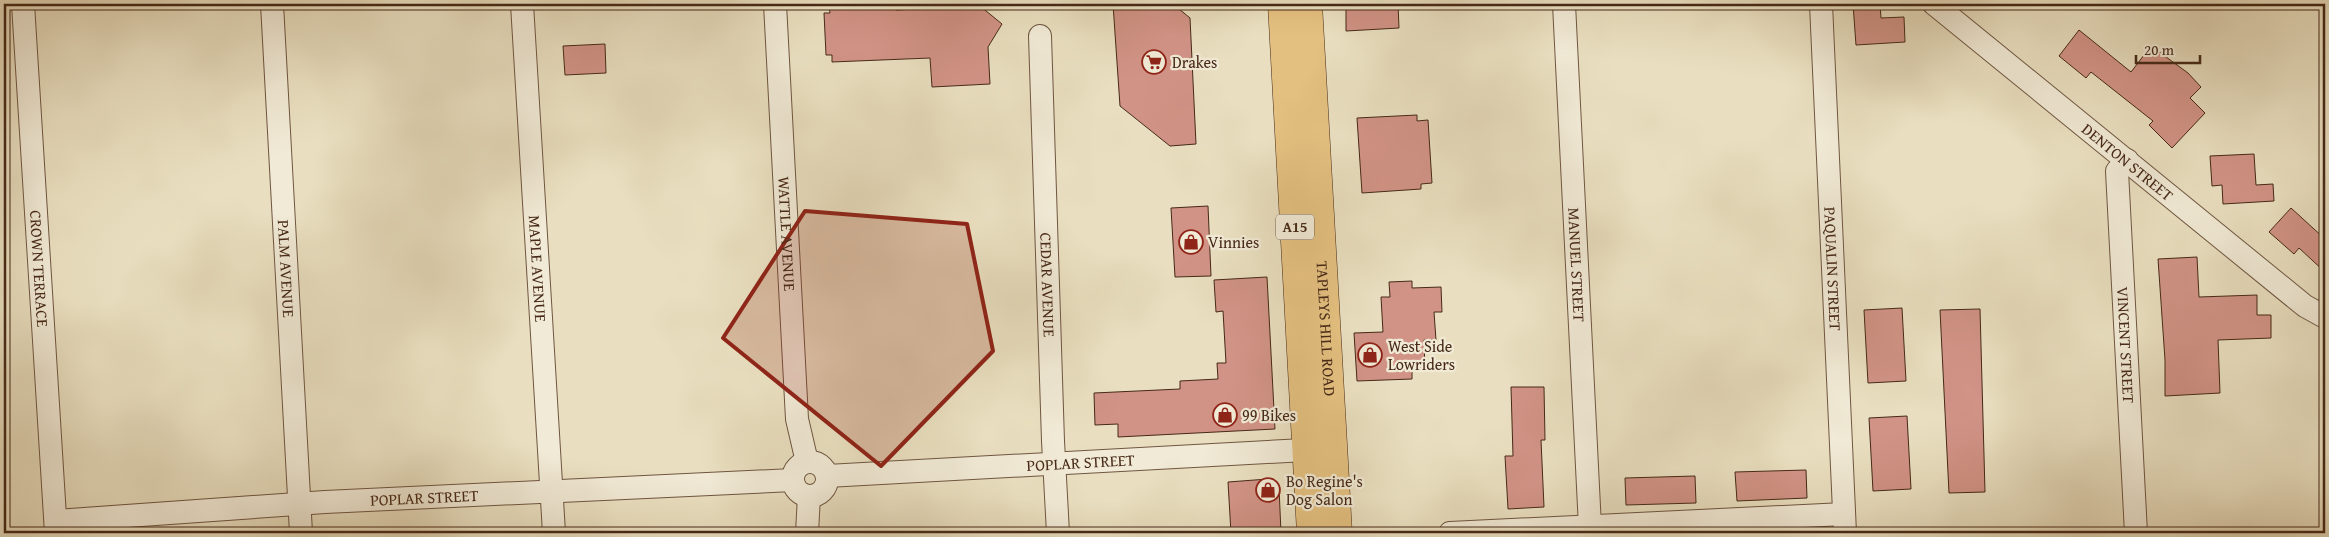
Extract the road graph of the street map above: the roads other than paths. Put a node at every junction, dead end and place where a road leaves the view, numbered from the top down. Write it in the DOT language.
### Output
graph roads {
  1 [pos="23,4"];
  2 [pos="272,4"];
  3 [pos="522,4"];
  4 [pos="775,4"];
  5 [pos="1282,4"];
  6 [pos="1308,4"];
  7 [pos="1564,4"];
  8 [pos="1821,4"];
  9 [pos="1934,4"];
  10 [pos="1040,36"];
  11 [pos="2126,160"];
  12 [pos="2325,317"];
  13 [pos="1320,449"];
  14 [pos="807,462"];
  15 [pos="1055,464"];
  16 [pos="827,476"];
  17 [pos="793,480"];
  18 [pos="552,491"];
  19 [pos="809,496"];
  20 [pos="300,504"];
  21 [pos="1844,524"];
  22 [pos="56,527"];
  23 [pos="1590,527"];
  24 [pos="302,533"];
  25 [pos="554,533"];
  26 [pos="807,533"];
  27 [pos="1058,533"];
  28 [pos="1311,533"];
  29 [pos="1338,533"];
  30 [pos="1450,533"];
  31 [pos="2136,533"];
  1 -- 22 [label="street, CROWN TERRACE"];
  2 -- 20 [label="street, PALM AVENUE"];
  3 -- 18 [label="street, MAPLE AVENUE"];
  4 -- 14 [label="street, WATTLE AVENUE"];
  5 -- 13 [label="main road, TAPLEYS HILL ROAD / A15"];
  6 -- 13 [label="main road, TAPLEYS HILL ROAD / A15"];
  7 -- 23 [label="street, MANUEL STREET"];
  8 -- 21 [label="street, PAQUALIN STREET"];
  9 -- 11 [label="street, DENTON STREET"];
  10 -- 15 [label="street, CEDAR AVENUE"];
  11 -- 12 [label="street, DENTON STREET"];
  11 -- 31 [label="street, VINCENT STREET"];
  13 -- 15 [label="street, POPLAR STREET"];
  13 -- 28 [label="main road, TAPLEYS HILL ROAD / A15"];
  13 -- 29 [label="main road, TAPLEYS HILL ROAD / A15"];
  14 -- 16 [label="street"];
  14 -- 17 [label="street"];
  15 -- 16 [label="street, POPLAR STREET"];
  15 -- 27 [label="street, CEDAR AVENUE"];
  16 -- 19 [label="street"];
  17 -- 18 [label="street, POPLAR STREET"];
  17 -- 19 [label="street"];
  18 -- 20 [label="street, POPLAR STREET"];
  18 -- 25 [label="street, MAPLE AVENUE"];
  19 -- 26 [label="street"];
  20 -- 22 [label="street, POPLAR STREET"];
  20 -- 24 [label="street, PALM AVENUE"];
  21 -- 23 [label="street"];
  23 -- 30 [label="street"];
}
